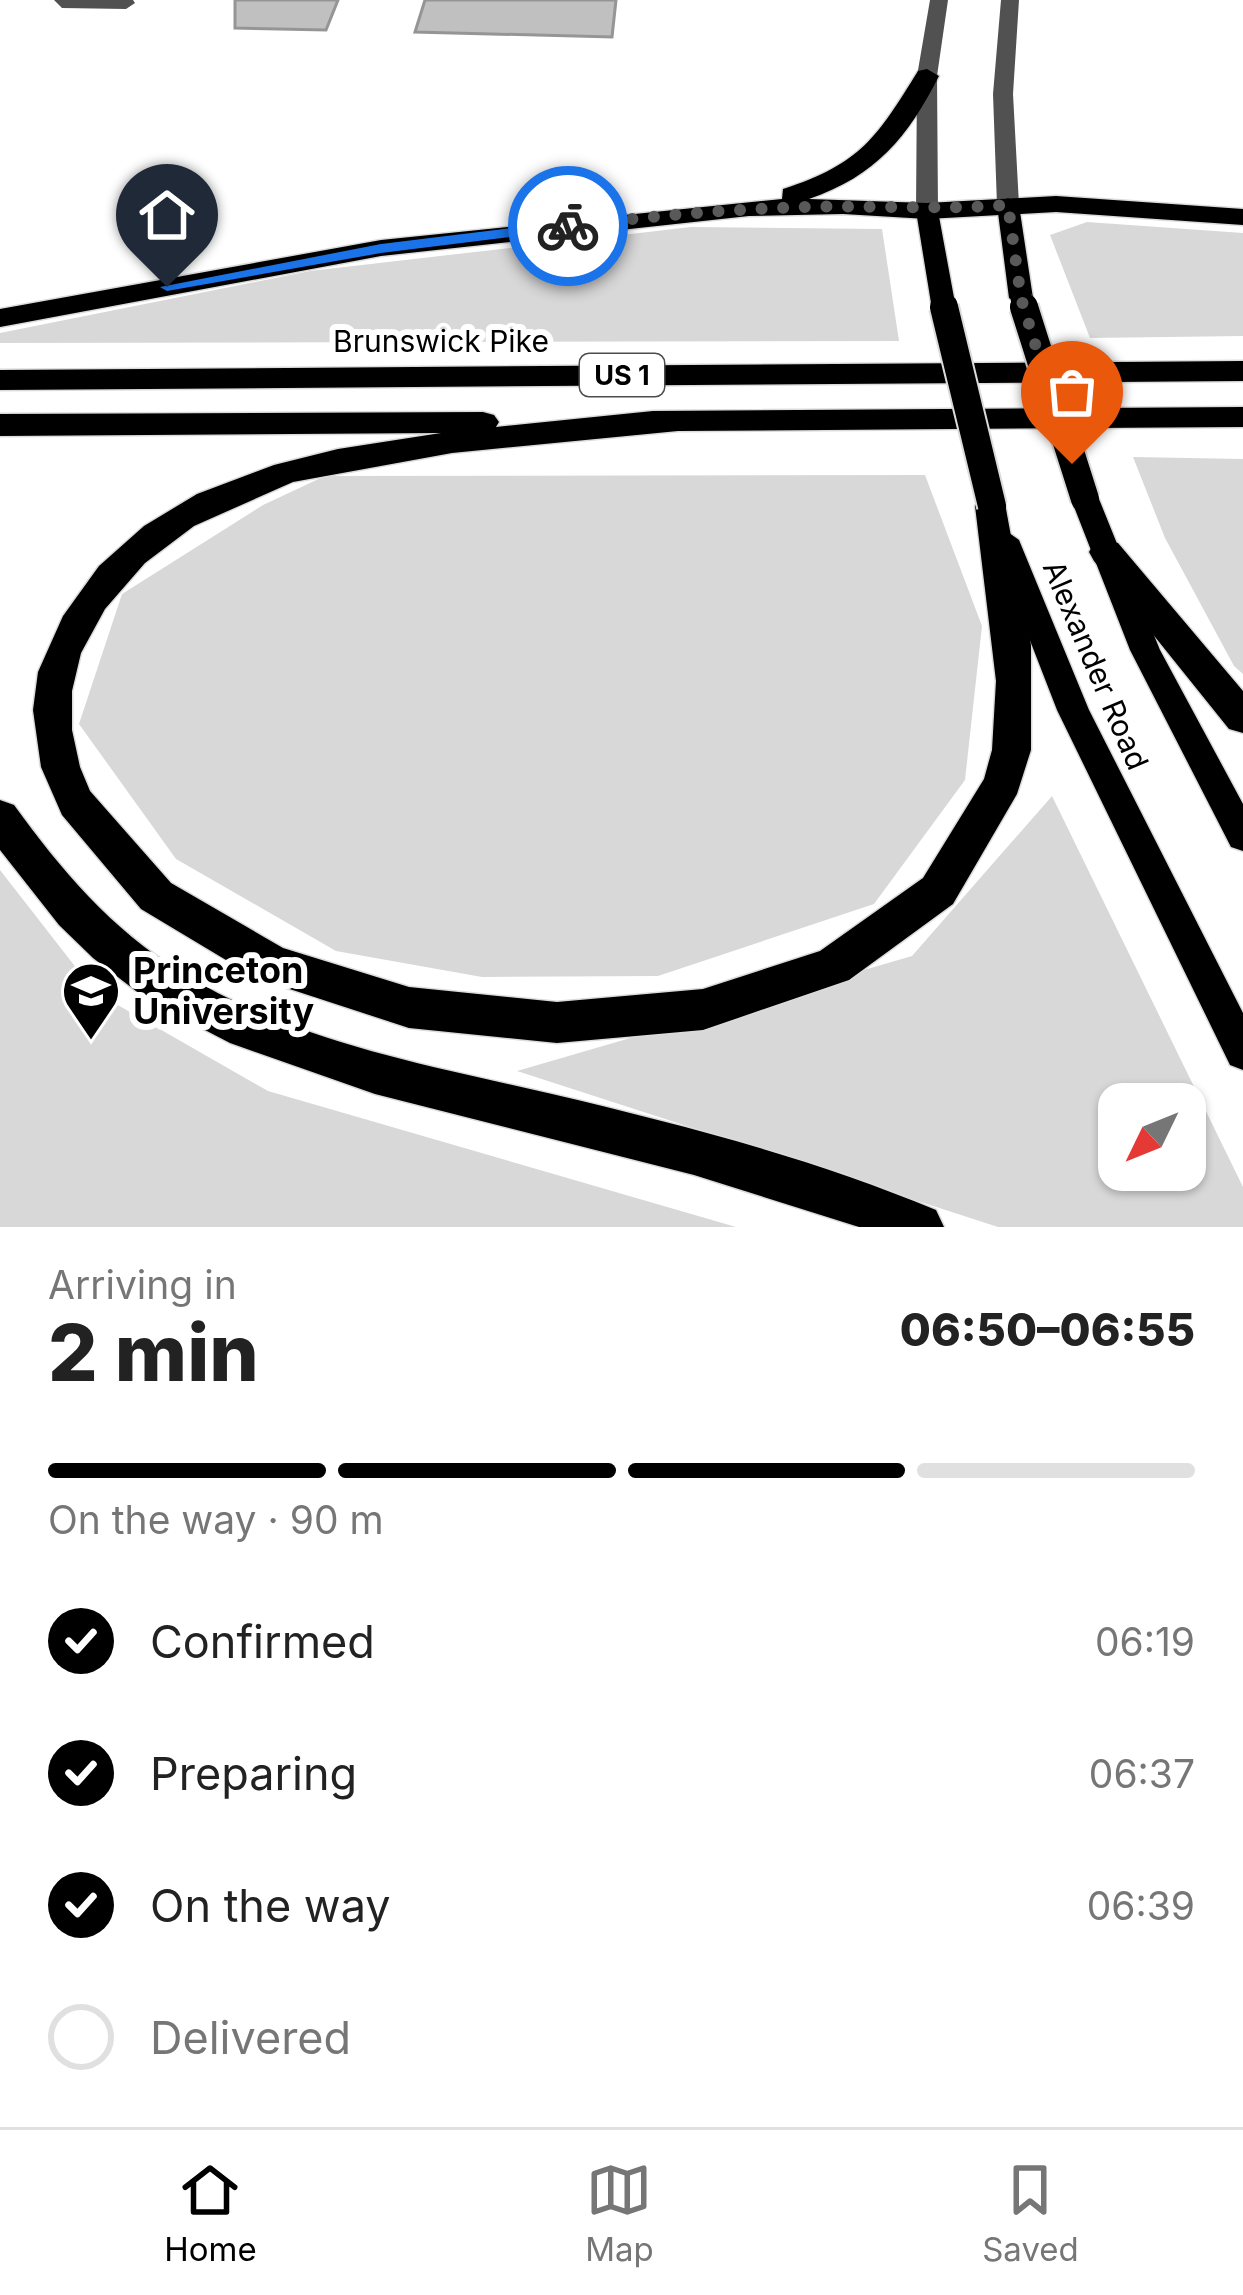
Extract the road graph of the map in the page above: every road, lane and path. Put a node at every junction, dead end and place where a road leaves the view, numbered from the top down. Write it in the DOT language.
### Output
graph roads {
  1 [pos="939,0"];
  2 [pos="1010,0"];
  3 [pos="62,2"];
  4 [pos="126,3"];
  5 [pos="927,76"];
  6 [pos="1008,205"];
  7 [pos="748,208"];
  8 [pos="927,211"];
  9 [pos="1243,217"];
  10 [pos="0,318"];
  11 [pos="1243,371"];
  12 [pos="0,380"];
  13 [pos="1243,417"];
  14 [pos="1124,418"];
  15 [pos="677,421"];
  16 [pos="0,425"];
  17 [pos="1243,429"];
  18 [pos="992,506"];
  19 [pos="1106,552"];
  20 [pos="1243,718"];
  21 [pos="0,817"];
  22 [pos="1243,837"];
  23 [pos="1243,1052"];
  24 [pos="919,1227"];
  1 -- 5 [label="street, Alexander Road"];
  2 -- 6 [label="street, Alexander Road"];
  3 -- 4 [label="street"];
  5 -- 7 [label="highway"];
  5 -- 8 [label="street, Alexander Road"];
  6 -- 8 [label="highway"];
  6 -- 9 [label="highway"];
  6 -- 19 [label="main road, Alexander Road, bridge"];
  7 -- 8 [label="highway"];
  7 -- 10 [label="highway"];
  8 -- 18 [label="main road, Alexander Road, bridge"];
  11 -- 12 [label="highway, Brunswick Pike / US 1"];
  13 -- 14 [label="highway, US 1"];
  14 -- 15 [label="highway, US 1"];
  14 -- 17 [label="highway"];
  15 -- 16 [label="highway, US 1"];
  15 -- 18 [label="highway"];
  18 -- 23 [label="main road, Alexander Road"];
  19 -- 20 [label="highway"];
  19 -- 22 [label="main road, Alexander Road"];
  21 -- 24 [label="highway"];
}
